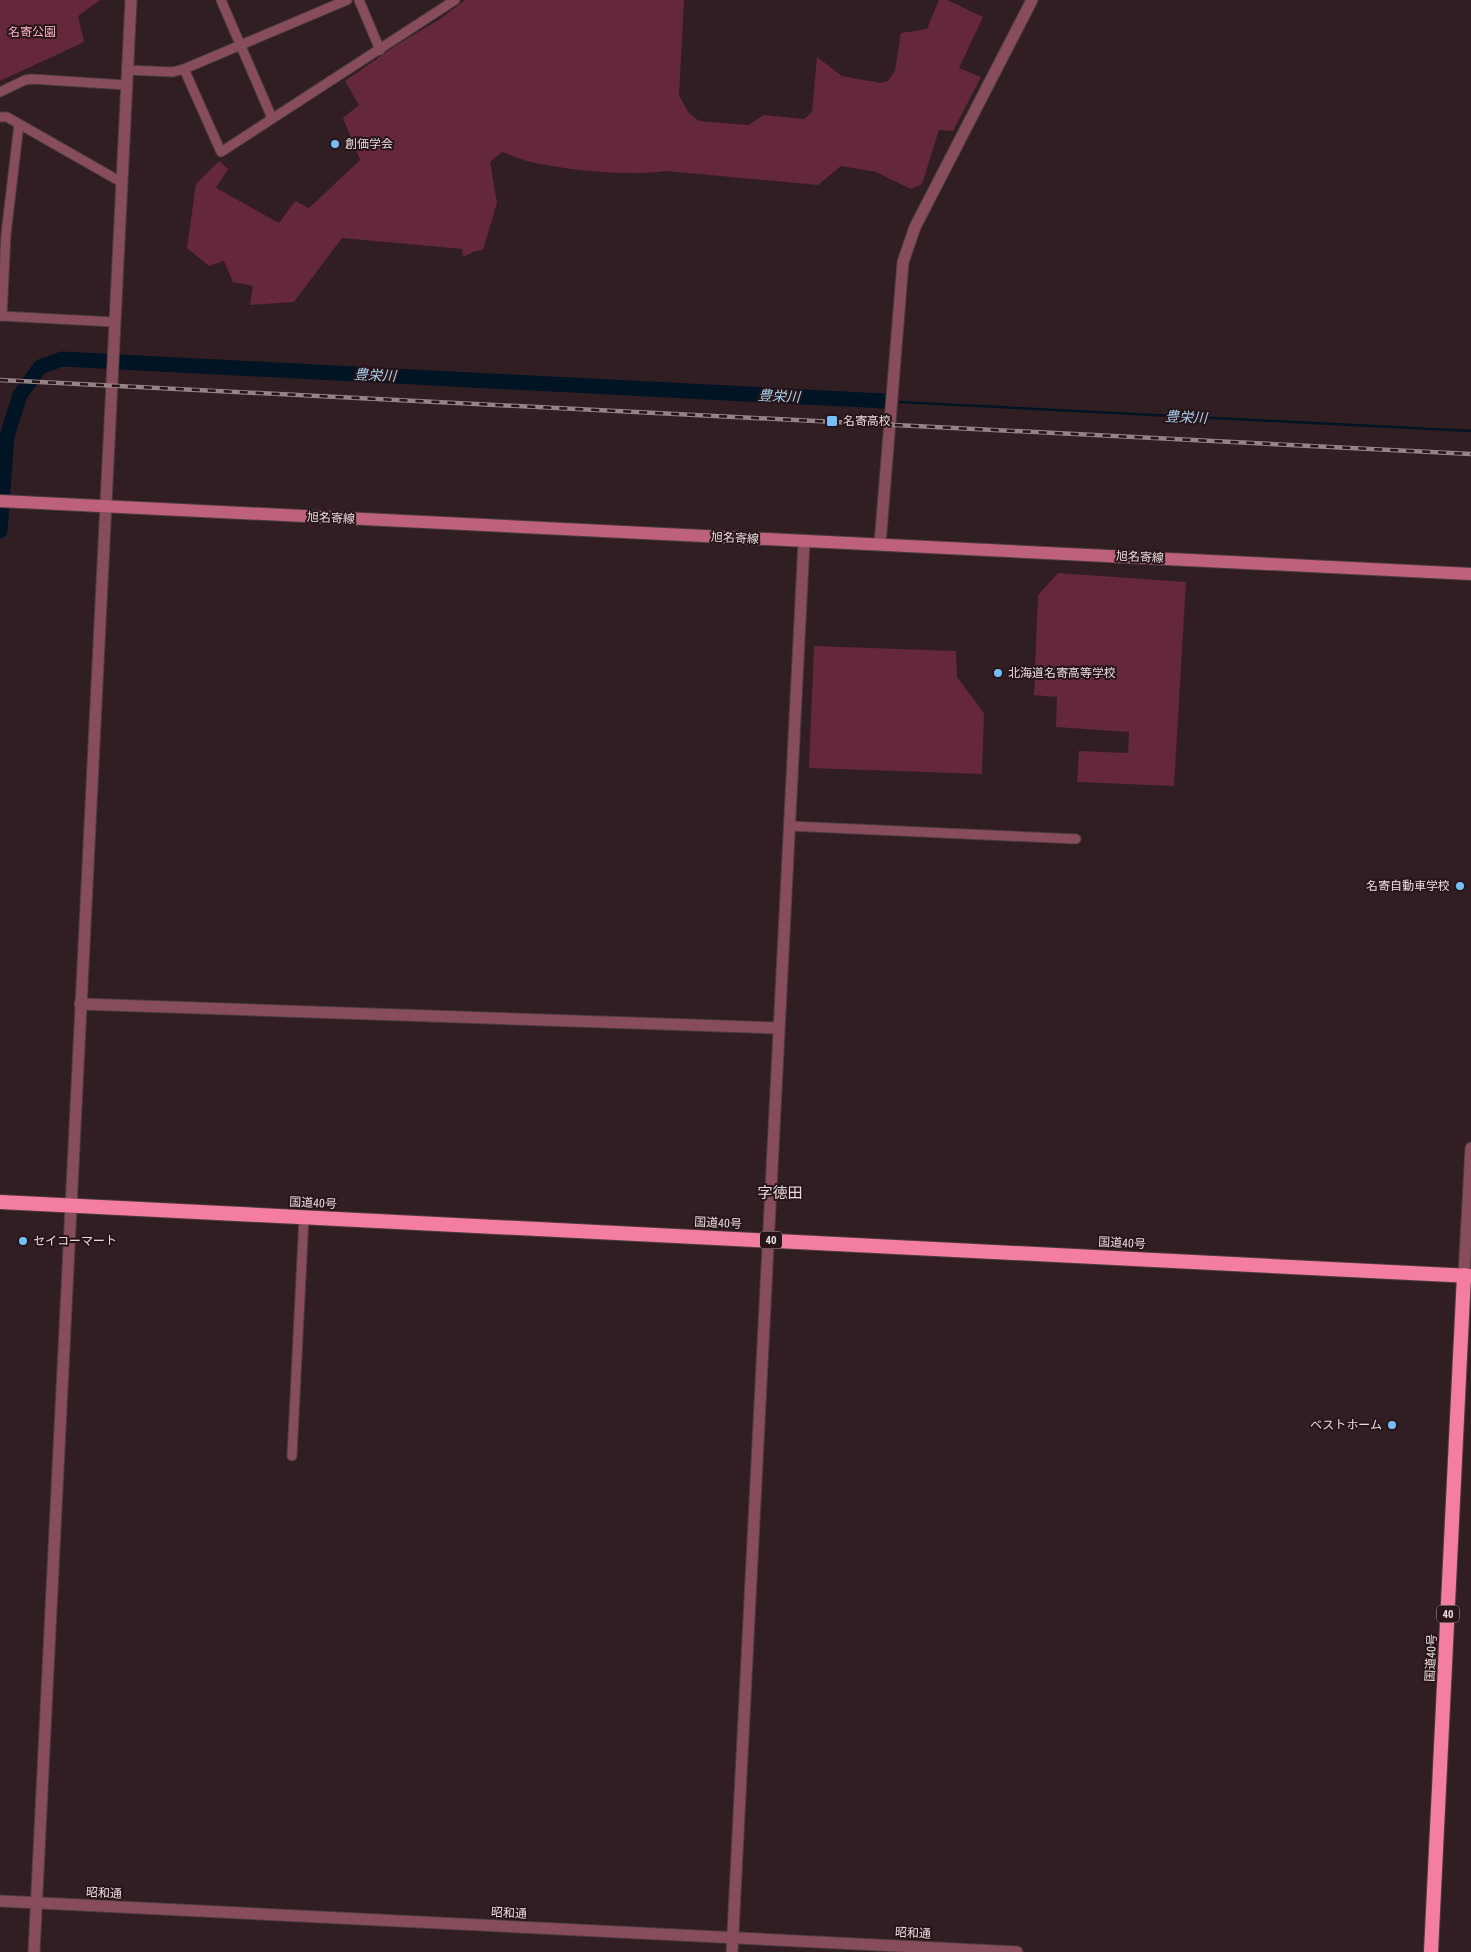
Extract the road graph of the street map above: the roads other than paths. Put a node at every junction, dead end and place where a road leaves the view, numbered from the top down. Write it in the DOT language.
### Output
graph roads {
  1 [pos="131,0"];
  2 [pos="221,0"];
  3 [pos="347,0"];
  4 [pos="359,0"];
  5 [pos="455,0"];
  6 [pos="1032,0"];
  7 [pos="240,45"];
  8 [pos="380,50"];
  9 [pos="184,69"];
  10 [pos="127,70"];
  11 [pos="126,85"];
  12 [pos="0,92"];
  13 [pos="0,117"];
  14 [pos="272,118"];
  15 [pos="19,124"];
  16 [pos="121,182"];
  17 [pos="3,234"];
  18 [pos="1,316"];
  19 [pos="114,322"];
  20 [pos="0,501"];
  21 [pos="105,506"];
  22 [pos="804,542"];
  23 [pos="880,544"];
  24 [pos="1471,574"];
  25 [pos="789,826"];
  26 [pos="1076,839"];
  27 [pos="80,1004"];
  28 [pos="778,1028"];
  29 [pos="1471,1148"];
  30 [pos="0,1202"];
  31 [pos="71,1206"];
  32 [pos="304,1217"];
  33 [pos="768,1240"];
  34 [pos="1468,1276"];
  35 [pos="292,1456"];
  36 [pos="0,1901"];
  37 [pos="36,1903"];
  38 [pos="732,1938"];
  39 [pos="34,1952"];
  40 [pos="732,1952"];
  41 [pos="1016,1952"];
  42 [pos="1431,1952"];
  1 -- 10 [label="street"];
  2 -- 7 [label="street"];
  3 -- 7 [label="street"];
  4 -- 8 [label="street"];
  5 -- 8 [label="street"];
  6 -- 23 [label="street"];
  7 -- 9 [label="street"];
  7 -- 14 [label="street"];
  8 -- 14 [label="street"];
  9 -- 10 [label="street"];
  9 -- 14 [label="street"];
  10 -- 11 [label="street"];
  11 -- 12 [label="street"];
  11 -- 16 [label="street"];
  13 -- 15 [label="street"];
  15 -- 16 [label="street"];
  15 -- 17 [label="street"];
  16 -- 19 [label="street"];
  17 -- 18 [label="street"];
  18 -- 19 [label="street"];
  19 -- 21 [label="street"];
  20 -- 21 [label="main road, 旭名寄線"];
  21 -- 22 [label="main road, 旭名寄線"];
  21 -- 27 [label="street"];
  22 -- 23 [label="main road, 旭名寄線"];
  22 -- 25 [label="street"];
  23 -- 24 [label="main road, 旭名寄線"];
  25 -- 26 [label="street"];
  25 -- 28 [label="street"];
  27 -- 28 [label="street"];
  27 -- 31 [label="street"];
  28 -- 33 [label="street"];
  29 -- 34 [label="street"];
  30 -- 31 [label="highway, 国道40号 / 40"];
  31 -- 32 [label="highway, 国道40号 / 40"];
  31 -- 37 [label="street"];
  32 -- 33 [label="highway, 国道40号 / 40"];
  32 -- 35 [label="street"];
  33 -- 34 [label="highway, 国道40号 / 40"];
  33 -- 38 [label="street"];
  34 -- 42 [label="highway, 国道40号 / 40"];
  36 -- 37 [label="street, 昭和通"];
  37 -- 38 [label="street, 昭和通"];
  37 -- 39 [label="street"];
  38 -- 40 [label="street"];
  38 -- 41 [label="street, 昭和通"];
}
